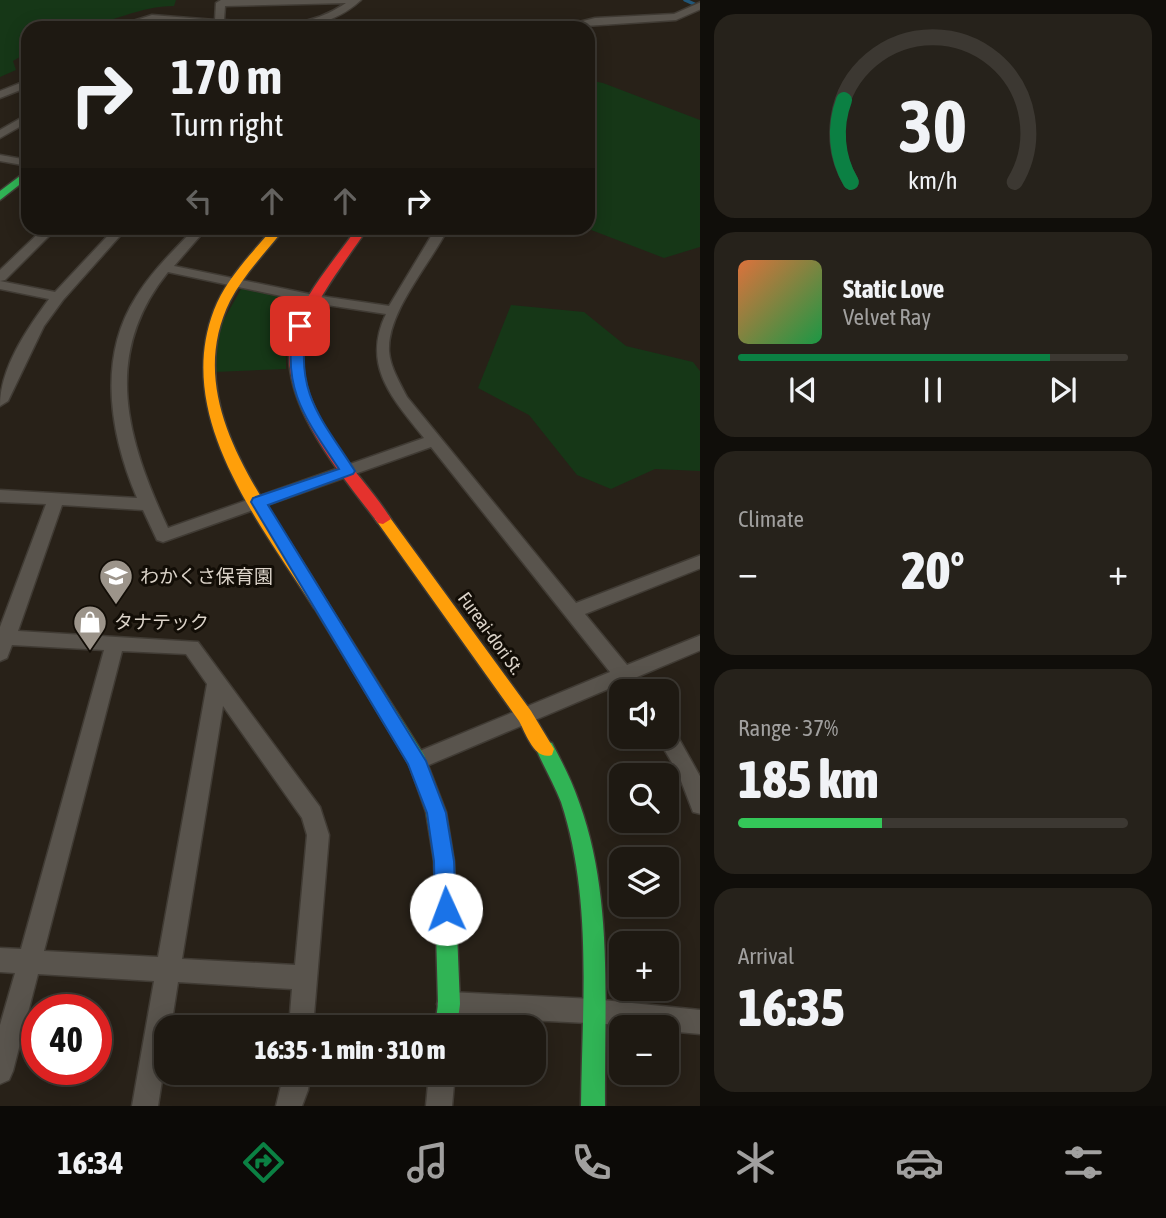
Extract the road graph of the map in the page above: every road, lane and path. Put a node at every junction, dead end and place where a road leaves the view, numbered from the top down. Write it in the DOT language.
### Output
graph roads {
  1 [pos="355,0"];
  2 [pos="700,5"];
  3 [pos="141,21"];
  4 [pos="202,21"];
  5 [pos="219,21"];
  6 [pos="320,21"];
  7 [pos="595,21"];
  8 [pos="21,86"];
  9 [pos="0,95"];
  10 [pos="21,122"];
  11 [pos="0,135"];
  12 [pos="0,158"];
  13 [pos="21,162"];
  14 [pos="21,179"];
  15 [pos="0,197"];
  16 [pos="44,235"];
  17 [pos="115,235"];
  18 [pos="195,235"];
  19 [pos="274,235"];
  20 [pos="357,235"];
  21 [pos="438,235"];
  22 [pos="166,268"];
  23 [pos="0,277"];
  24 [pos="238,282"];
  25 [pos="0,285"];
  26 [pos="58,297"];
  27 [pos="314,299"];
  28 [pos="394,311"];
  29 [pos="0,401"];
  30 [pos="434,440"];
  31 [pos="348,471"];
  32 [pos="0,496"];
  33 [pos="56,499"];
  34 [pos="258,502"];
  35 [pos="149,504"];
  36 [pos="700,561"];
  37 [pos="574,611"];
  38 [pos="2,642"];
  39 [pos="115,643"];
  40 [pos="700,643"];
  41 [pos="628,679"];
  42 [pos="638,679"];
  43 [pos="217,681"];
  44 [pos="609,690"];
  45 [pos="525,716"];
  46 [pos="675,749"];
  47 [pos="417,761"];
  48 [pos="700,802"];
  49 [pos="0,960"];
  50 [pos="30,962"];
  51 [pos="168,970"];
  52 [pos="305,978"];
  53 [pos="593,1011"];
  54 [pos="302,1015"];
  55 [pos="447,1015"];
  56 [pos="700,1022"];
  57 [pos="0,1071"];
  58 [pos="296,1085"];
  59 [pos="441,1085"];
  60 [pos="145,1106"];
  61 [pos="289,1106"];
  62 [pos="439,1106"];
  63 [pos="593,1106"];
  1 -- 5 [label="street"];
  1 -- 6 [label="street"];
  2 -- 7 [label="street"];
  3 -- 4 [label="street"];
  8 -- 9 [label="street"];
  10 -- 11 [label="street"];
  12 -- 13 [label="street"];
  14 -- 15 [label="street"];
  16 -- 23 [label="street"];
  17 -- 26 [label="street"];
  18 -- 22 [label="street"];
  19 -- 24 [label="street"];
  20 -- 27 [label="street, Fureai-dori St."];
  21 -- 28 [label="street"];
  22 -- 24 [label="street"];
  22 -- 35 [label="street"];
  24 -- 27 [label="street"];
  24 -- 34 [label="street"];
  25 -- 26 [label="street"];
  26 -- 29 [label="street"];
  27 -- 28 [label="street"];
  27 -- 31 [label="street, Fureai-dori St."];
  28 -- 30 [label="street"];
  30 -- 31 [label="street"];
  30 -- 37 [label="street"];
  31 -- 34 [label="street"];
  31 -- 45 [label="street, Fureai-dori St."];
  32 -- 33 [label="street"];
  33 -- 35 [label="street"];
  33 -- 38 [label="street"];
  34 -- 35 [label="street"];
  34 -- 47 [label="street"];
  36 -- 37 [label="street"];
  37 -- 41 [label="street"];
  38 -- 39 [label="street"];
  39 -- 43 [label="street"];
  39 -- 50 [label="street"];
  40 -- 42 [label="street"];
  43 -- 51 [label="street"];
  43 -- 52 [label="street"];
  44 -- 45 [label="street"];
  45 -- 47 [label="street"];
  45 -- 53 [label="street, Fureai-dori St."];
  46 -- 48 [label="street"];
  47 -- 55 [label="street"];
  49 -- 50 [label="street"];
  50 -- 51 [label="street"];
  50 -- 57 [label="street"];
  51 -- 52 [label="street"];
  51 -- 60 [label="street"];
  52 -- 54 [label="street"];
  53 -- 55 [label="street"];
  53 -- 56 [label="street"];
  53 -- 63 [label="street, Fureai-dori St."];
  58 -- 61 [label="street"];
  59 -- 62 [label="street"];
}
